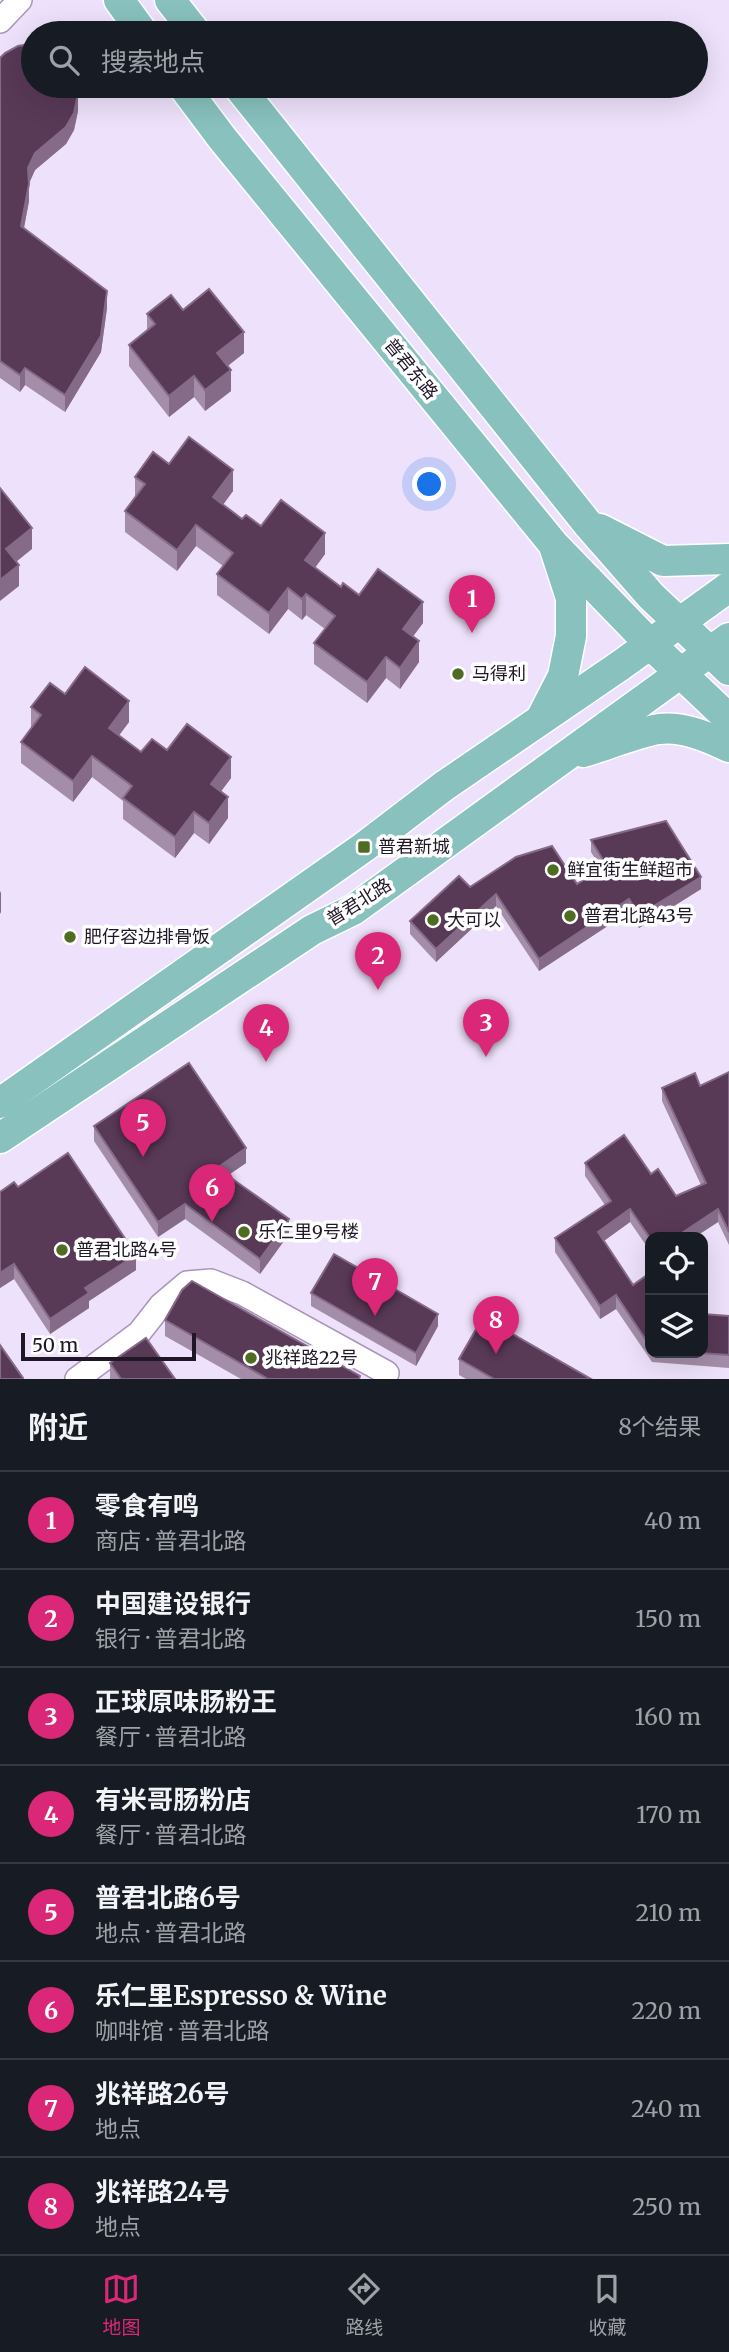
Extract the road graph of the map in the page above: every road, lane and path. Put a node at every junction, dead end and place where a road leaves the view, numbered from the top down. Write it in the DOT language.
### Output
graph roads {
  1 [pos="20,0"];
  2 [pos="118,0"];
  3 [pos="170,0"];
  4 [pos="0,21"];
  5 [pos="134,21"];
  6 [pos="187,21"];
  7 [pos="192,98"];
  8 [pos="248,98"];
  9 [pos="587,523"];
  10 [pos="554,545"];
  11 [pos="729,559"];
  12 [pos="729,587"];
  13 [pos="679,622"];
  14 [pos="650,644"];
  15 [pos="723,653"];
  16 [pos="681,673"];
  17 [pos="541,718"];
  18 [pos="729,719"];
  19 [pos="729,747"];
  20 [pos="556,761"];
  21 [pos="0,1103"];
  22 [pos="0,1138"];
  23 [pos="77,1379"];
  24 [pos="385,1379"];
  1 -- 4 [label="street"];
  2 -- 5 [label="main road"];
  3 -- 6 [label="main road"];
  7 -- 10 [label="main road, 普君东路"];
  8 -- 9 [label="main road"];
  9 -- 11 [label="main road"];
  9 -- 13 [label="main road"];
  10 -- 14 [label="main road, 普君东路"];
  10 -- 17 [label="main road"];
  12 -- 13 [label="main road"];
  13 -- 14 [label="main road"];
  13 -- 15 [label="main road"];
  14 -- 16 [label="main road, 普君东路"];
  14 -- 17 [label="main road"];
  15 -- 16 [label="main road, 普君北路"];
  16 -- 18 [label="main road, 普君东路"];
  16 -- 20 [label="main road, 普君北路"];
  17 -- 21 [label="main road"];
  19 -- 20 [label="main road"];
  20 -- 22 [label="main road, 普君北路"];
  23 -- 24 [label="street"];
}
